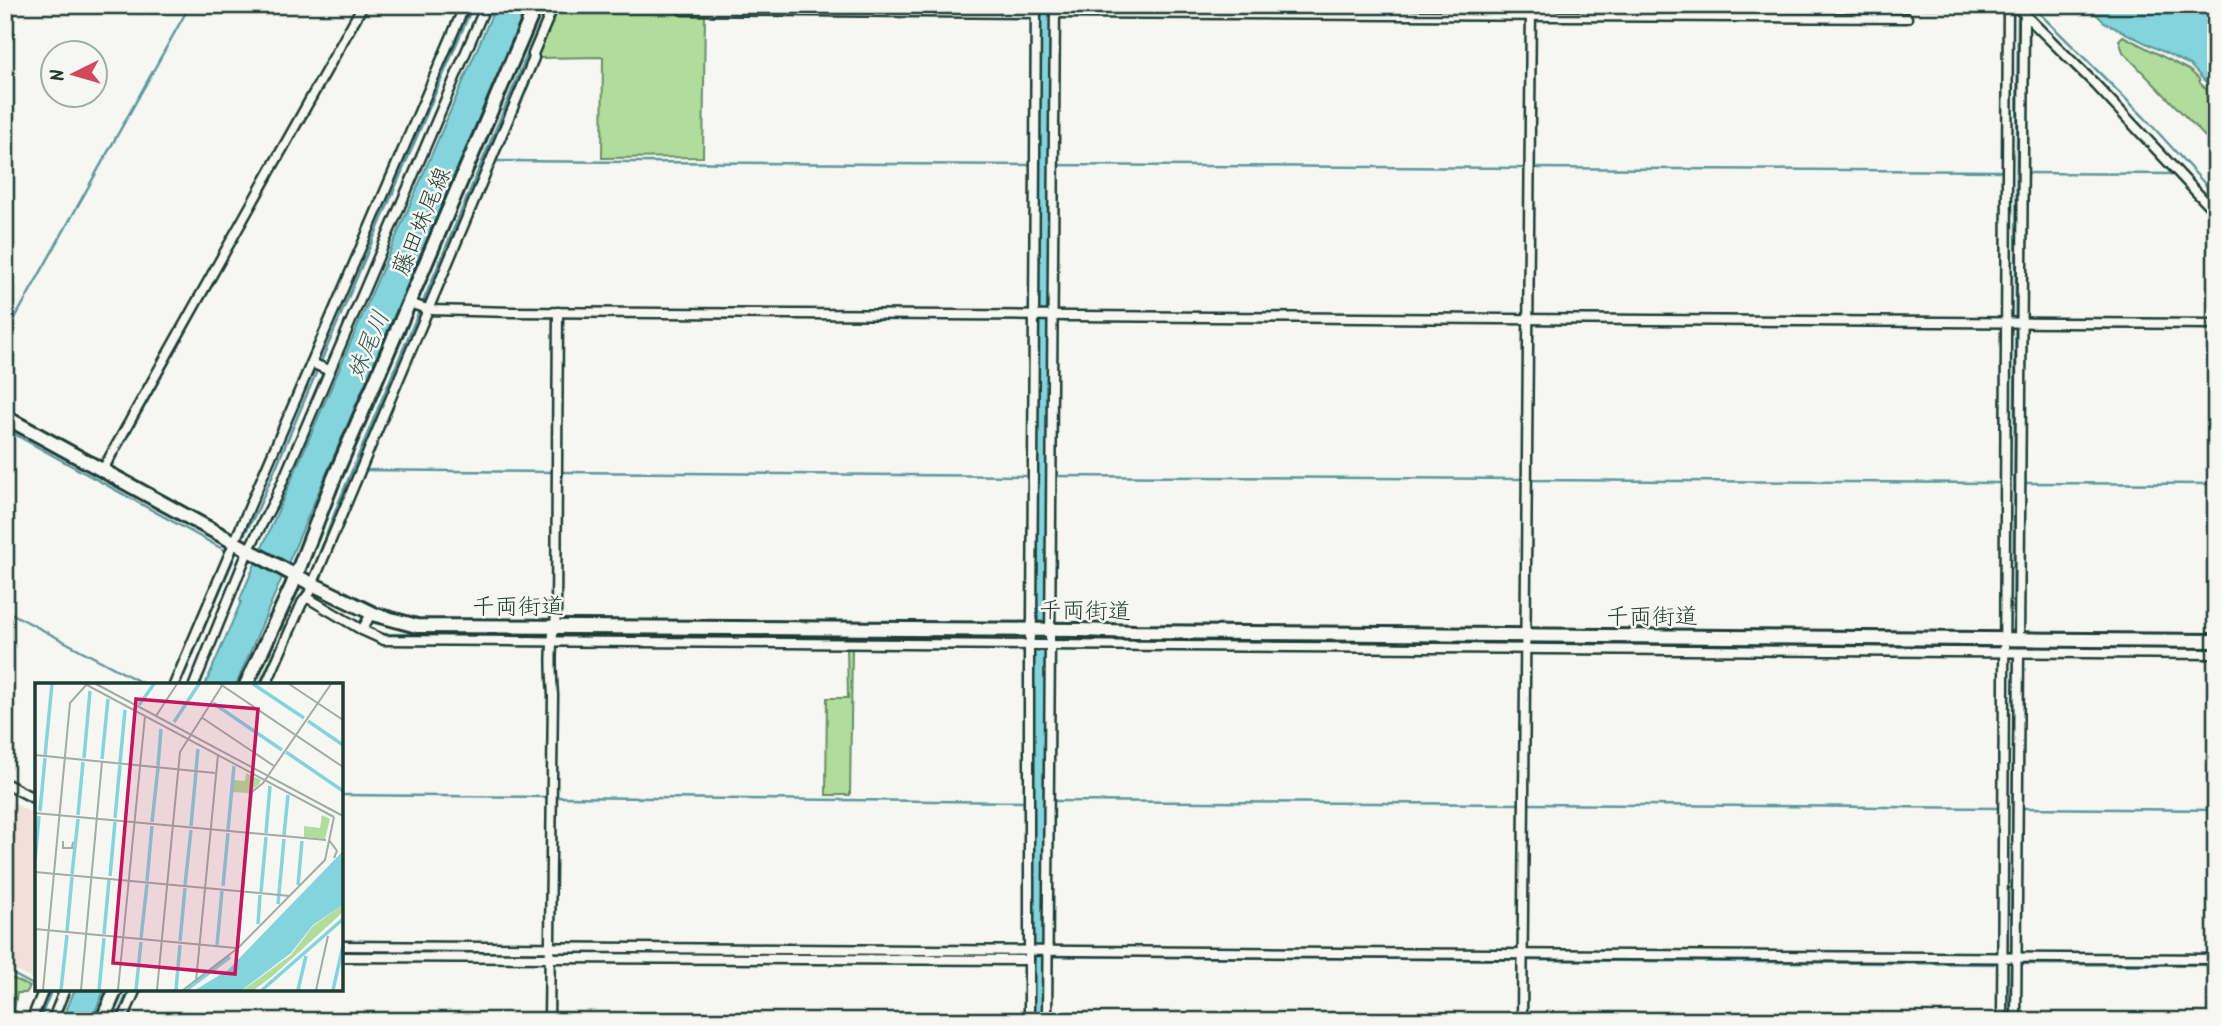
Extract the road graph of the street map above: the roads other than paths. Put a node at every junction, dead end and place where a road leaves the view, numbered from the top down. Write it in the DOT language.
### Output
graph roads {
  1 [pos="363,5"];
  2 [pos="465,5"];
  3 [pos="486,5"];
  4 [pos="536,5"];
  5 [pos="554,5"];
  6 [pos="678,5"];
  7 [pos="797,7"];
  8 [pos="1055,8"];
  9 [pos="1036,9"];
  10 [pos="2015,9"];
  11 [pos="1531,10"];
  12 [pos="1907,18"];
  13 [pos="1047,159"];
  14 [pos="2216,213"];
  15 [pos="420,307"];
  16 [pos="558,312"];
  17 [pos="1043,315"];
  18 [pos="1528,320"];
  19 [pos="2018,324"];
  20 [pos="2216,324"];
  21 [pos="320,366"];
  22 [pos="5,417"];
  23 [pos="102,471"];
  24 [pos="1034,472"];
  25 [pos="1049,473"];
  26 [pos="2016,480"];
  27 [pos="237,536"];
  28 [pos="232,548"];
  29 [pos="251,553"];
  30 [pos="293,574"];
  31 [pos="315,578"];
  32 [pos="365,624"];
  33 [pos="1031,630"];
  34 [pos="1049,630"];
  35 [pos="552,635"];
  36 [pos="2216,641"];
  37 [pos="1525,643"];
  38 [pos="1029,645"];
  39 [pos="1049,645"];
  40 [pos="2004,646"];
  41 [pos="2019,646"];
  42 [pos="2216,654"];
  43 [pos="175,683"];
  44 [pos="195,683"];
  45 [pos="247,683"];
  46 [pos="267,683"];
  47 [pos="5,783"];
  48 [pos="35,799"];
  49 [pos="2011,803"];
  50 [pos="1040,805"];
  51 [pos="343,946"];
  52 [pos="1031,950"];
  53 [pos="549,953"];
  54 [pos="1046,953"];
  55 [pos="343,957"];
  56 [pos="1523,958"];
  57 [pos="1029,960"];
  58 [pos="2012,960"];
  59 [pos="2216,960"];
  60 [pos="44,991"];
  61 [pos="64,991"];
  62 [pos="115,991"];
  63 [pos="135,991"];
  64 [pos="31,1021"];
  65 [pos="52,1021"];
  66 [pos="102,1021"];
  67 [pos="122,1021"];
  68 [pos="549,1021"];
  69 [pos="1029,1021"];
  70 [pos="1047,1021"];
  71 [pos="1522,1021"];
  72 [pos="2002,1021"];
  73 [pos="2016,1021"];
  1 -- 23 [label="street"];
  2 -- 21 [label="street"];
  3 -- 21 [label="street"];
  4 -- 15 [label="street, 藤田妹尾線"];
  5 -- 15 [label="street"];
  6 -- 7 [label="street"];
  7 -- 9 [label="street"];
  8 -- 11 [label="street"];
  8 -- 13 [label="street"];
  9 -- 13 [label="street"];
  10 -- 14 [label="street"];
  10 -- 19 [label="street"];
  10 -- 19 [label="street"];
  11 -- 12 [label="street"];
  11 -- 18 [label="street"];
  13 -- 17 [label="street"];
  13 -- 17 [label="street"];
  15 -- 16 [label="street"];
  15 -- 30 [label="street, 藤田妹尾線"];
  15 -- 31 [label="street"];
  16 -- 17 [label="street"];
  16 -- 35 [label="street"];
  17 -- 18 [label="street"];
  17 -- 24 [label="street"];
  17 -- 25 [label="street"];
  18 -- 19 [label="street"];
  18 -- 37 [label="street"];
  19 -- 20 [label="street"];
  19 -- 26 [label="street"];
  19 -- 26 [label="street"];
  21 -- 27 [label="street"];
  21 -- 29 [label="street"];
  22 -- 23 [label="street, 千両街道"];
  23 -- 29 [label="street, 千両街道"];
  24 -- 25 [label="street"];
  24 -- 33 [label="street"];
  25 -- 34 [label="street"];
  26 -- 40 [label="street"];
  26 -- 41 [label="street"];
  28 -- 43 [label="street"];
  29 -- 30 [label="street, 千両街道"];
  29 -- 44 [label="street"];
  30 -- 32 [label="street, 千両街道"];
  30 -- 45 [label="street, 藤田妹尾線"];
  32 -- 35 [label="street, 千両街道"];
  32 -- 35 [label="street"];
  32 -- 46 [label="street"];
  33 -- 34 [label="street, 千両街道"];
  33 -- 35 [label="street, 千両街道"];
  33 -- 38 [label="street"];
  34 -- 37 [label="street, 千両街道"];
  34 -- 39 [label="street"];
  35 -- 38 [label="street"];
  35 -- 53 [label="street"];
  36 -- 41 [label="street, 千両街道"];
  37 -- 39 [label="street"];
  37 -- 40 [label="street, 千両街道"];
  37 -- 56 [label="street"];
  38 -- 39 [label="street"];
  38 -- 50 [label="street"];
  39 -- 50 [label="street"];
  40 -- 41 [label="street, 千両街道"];
  40 -- 49 [label="street"];
  41 -- 42 [label="street"];
  41 -- 49 [label="street"];
  47 -- 48 [label="street"];
  49 -- 58 [label="street"];
  49 -- 58 [label="street"];
  50 -- 52 [label="street"];
  50 -- 54 [label="street"];
  51 -- 53 [label="street"];
  52 -- 53 [label="street"];
  52 -- 54 [label="street"];
  52 -- 57 [label="street"];
  53 -- 55 [label="street"];
  53 -- 57 [label="street"];
  53 -- 68 [label="street"];
  54 -- 56 [label="street"];
  54 -- 70 [label="street"];
  56 -- 58 [label="street"];
  56 -- 71 [label="street"];
  57 -- 69 [label="street"];
  58 -- 59 [label="street"];
  58 -- 72 [label="street"];
  58 -- 73 [label="street"];
  60 -- 64 [label="street"];
  61 -- 65 [label="street"];
  62 -- 66 [label="street"];
  63 -- 67 [label="street"];
}
